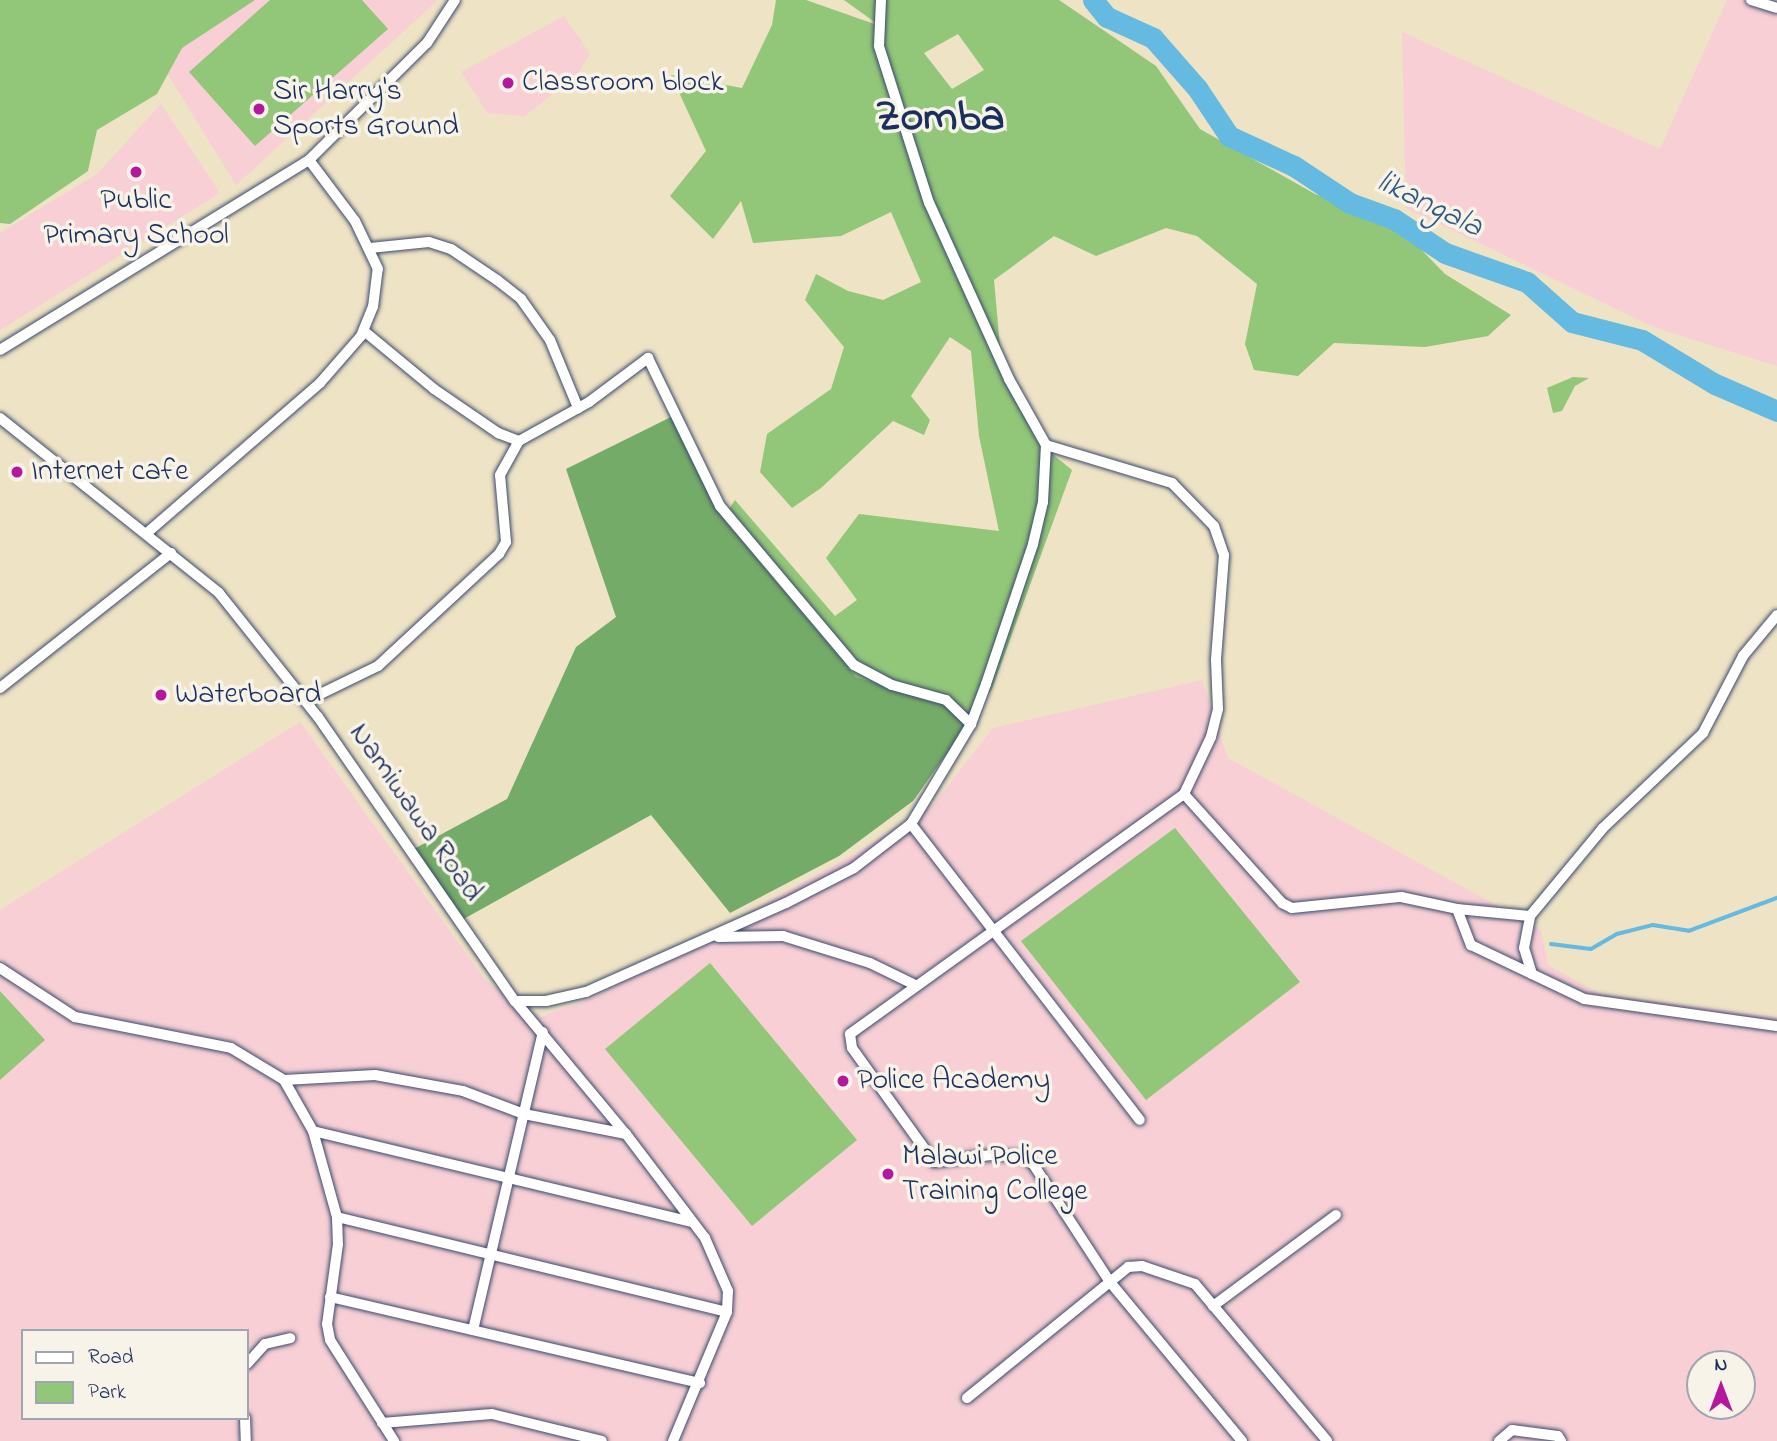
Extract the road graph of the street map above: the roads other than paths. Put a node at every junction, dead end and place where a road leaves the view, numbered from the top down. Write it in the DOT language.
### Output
graph roads {
  1 [pos="455,0"];
  2 [pos="881,0"];
  3 [pos="1751,0"];
  4 [pos="1777,8"];
  5 [pos="309,160"];
  6 [pos="370,248"];
  7 [pos="364,331"];
  8 [pos="0,350"];
  9 [pos="578,408"];
  10 [pos="0,418"];
  11 [pos="519,441"];
  12 [pos="1046,445"];
  13 [pos="148,532"];
  14 [pos="171,553"];
  15 [pos="1777,615"];
  16 [pos="0,688"];
  17 [pos="306,701"];
  18 [pos="971,724"];
  19 [pos="1184,794"];
  20 [pos="911,824"];
  21 [pos="1457,909"];
  22 [pos="1530,916"];
  23 [pos="992,928"];
  24 [pos="708,937"];
  25 [pos="0,968"];
  26 [pos="1532,974"];
  27 [pos="913,985"];
  28 [pos="515,1001"];
  29 [pos="1777,1026"];
  30 [pos="543,1032"];
  31 [pos="284,1080"];
  32 [pos="524,1114"];
  33 [pos="1139,1120"];
  34 [pos="313,1131"];
  35 [pos="626,1134"];
  36 [pos="509,1178"];
  37 [pos="1336,1215"];
  38 [pos="337,1217"];
  39 [pos="691,1222"];
  40 [pos="491,1254"];
  41 [pos="1110,1282"];
  42 [pos="330,1297"];
  43 [pos="1213,1306"];
  44 [pos="727,1312"];
  45 [pos="473,1330"];
  46 [pos="290,1338"];
  47 [pos="248,1363"];
  48 [pos="700,1383"];
  49 [pos="967,1398"];
  50 [pos="245,1420"];
  51 [pos="382,1423"];
  52 [pos="1234,1438"];
  53 [pos="246,1441"];
  54 [pos="394,1441"];
  55 [pos="602,1441"];
  56 [pos="673,1441"];
  57 [pos="1327,1441"];
  58 [pos="1499,1441"];
  59 [pos="1561,1441"];
  1 -- 5 [label="street"];
  2 -- 12 [label="street"];
  3 -- 4 [label="street"];
  5 -- 6 [label="street"];
  5 -- 8 [label="street"];
  6 -- 7 [label="street"];
  6 -- 9 [label="street"];
  7 -- 11 [label="street"];
  7 -- 13 [label="street"];
  9 -- 11 [label="street"];
  9 -- 18 [label="street"];
  10 -- 13 [label="street, Namiwawa Road"];
  11 -- 17 [label="street"];
  12 -- 18 [label="street"];
  12 -- 19 [label="street"];
  13 -- 14 [label="street, Namiwawa Road"];
  14 -- 16 [label="street"];
  14 -- 17 [label="street, Namiwawa Road"];
  15 -- 22 [label="street"];
  17 -- 28 [label="street, Namiwawa Road"];
  18 -- 20 [label="street"];
  19 -- 21 [label="street"];
  19 -- 23 [label="street"];
  20 -- 23 [label="street"];
  20 -- 24 [label="street"];
  21 -- 22 [label="street"];
  21 -- 26 [label="street"];
  22 -- 26 [label="street"];
  23 -- 27 [label="street"];
  23 -- 33 [label="street"];
  24 -- 27 [label="street"];
  24 -- 28 [label="street"];
  25 -- 31 [label="street"];
  26 -- 29 [label="street"];
  27 -- 41 [label="street"];
  28 -- 30 [label="street, Namiwawa Road"];
  30 -- 32 [label="street"];
  30 -- 35 [label="street, Namiwawa Road"];
  31 -- 32 [label="street"];
  31 -- 34 [label="street"];
  32 -- 35 [label="street"];
  32 -- 36 [label="street"];
  34 -- 36 [label="street"];
  34 -- 38 [label="street"];
  35 -- 39 [label="street, Namiwawa Road"];
  36 -- 39 [label="street"];
  36 -- 40 [label="street"];
  37 -- 43 [label="street"];
  38 -- 40 [label="street"];
  38 -- 42 [label="street"];
  39 -- 44 [label="street, Namiwawa Road"];
  40 -- 44 [label="street"];
  40 -- 45 [label="street"];
  41 -- 43 [label="street"];
  41 -- 49 [label="street"];
  41 -- 52 [label="street"];
  42 -- 45 [label="street"];
  42 -- 51 [label="street"];
  43 -- 57 [label="street"];
  44 -- 48 [label="street"];
  45 -- 48 [label="street"];
  46 -- 47 [label="street"];
  48 -- 56 [label="street"];
  50 -- 53 [label="street"];
  51 -- 54 [label="street"];
  51 -- 55 [label="street"];
  58 -- 59 [label="street"];
}
